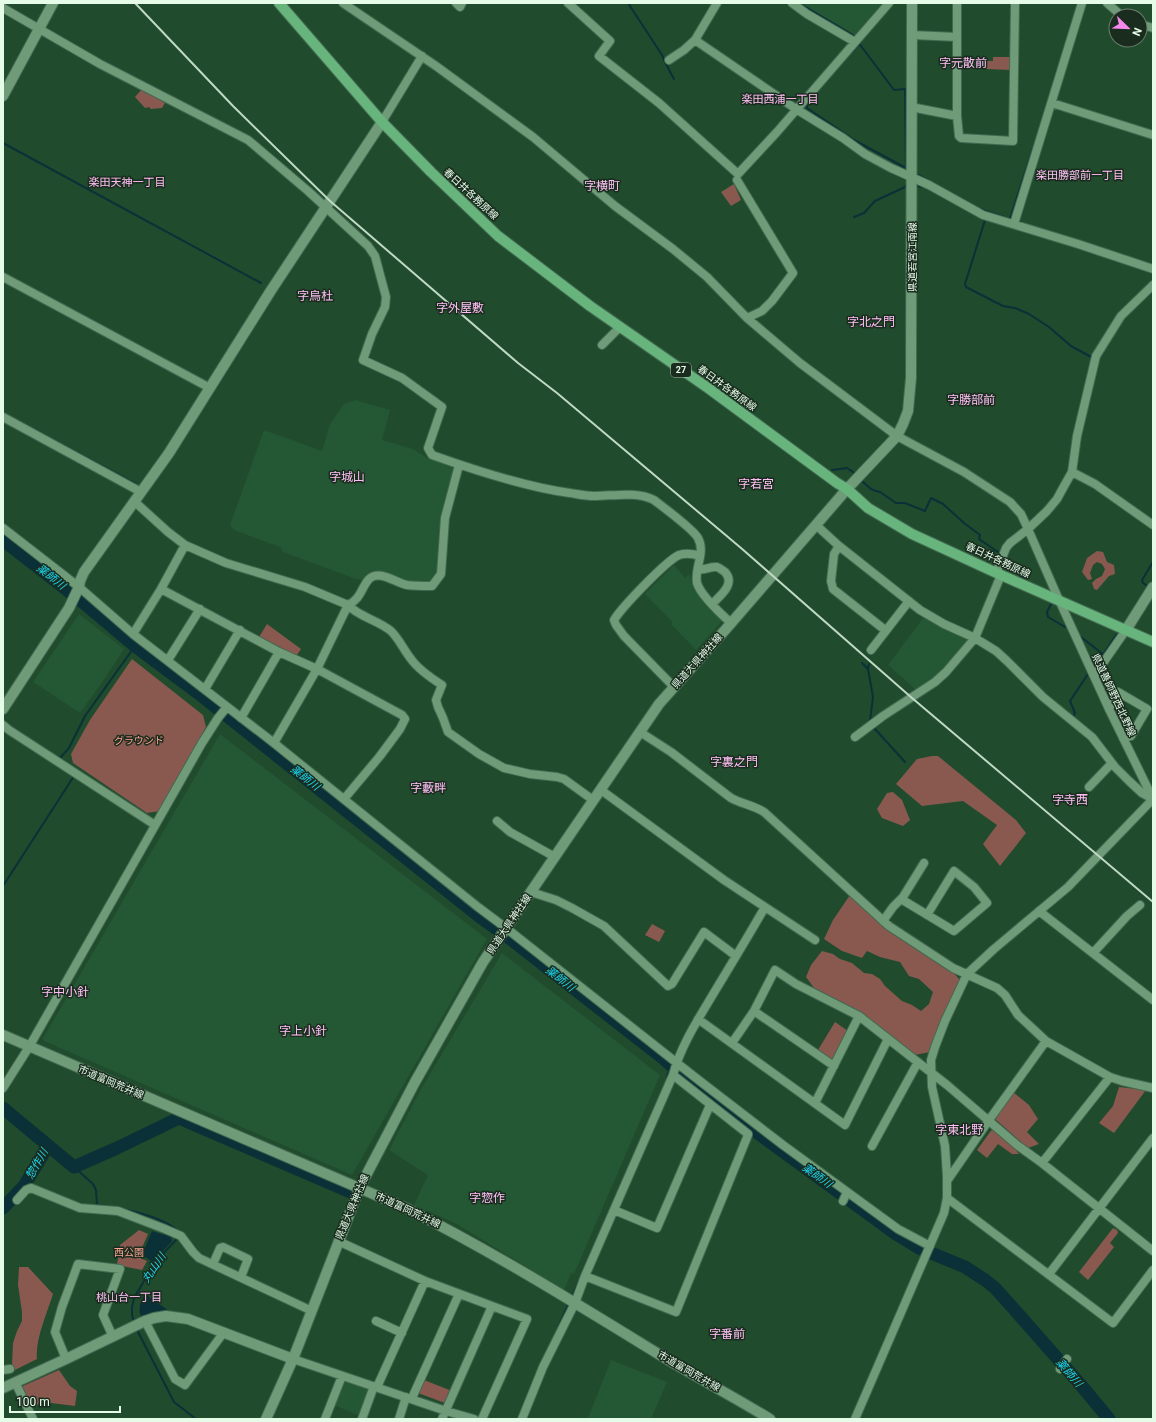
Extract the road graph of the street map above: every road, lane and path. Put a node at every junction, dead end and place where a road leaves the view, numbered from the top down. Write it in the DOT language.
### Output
graph roads {
  1 [pos="53,3"];
  2 [pos="279,3"];
  3 [pos="343,3"];
  4 [pos="456,3"];
  5 [pos="462,3"];
  6 [pos="568,3"];
  7 [pos="717,3"];
  8 [pos="792,3"];
  9 [pos="889,3"];
  10 [pos="912,3"];
  11 [pos="957,3"];
  12 [pos="1015,3"];
  13 [pos="1082,3"];
  14 [pos="3,8"];
  15 [pos="40,28"];
  16 [pos="912,35"];
  17 [pos="957,36"];
  18 [pos="695,40"];
  19 [pos="856,40"];
  20 [pos="422,56"];
  21 [pos="669,60"];
  22 [pos="3,96"];
  23 [pos="1052,103"];
  24 [pos="911,107"];
  25 [pos="796,109"];
  26 [pos="957,116"];
  27 [pos="382,122"];
  28 [pos="1153,135"];
  29 [pos="912,177"];
  30 [pos="737,180"];
  31 [pos="326,207"];
  32 [pos="1014,224"];
  33 [pos="1153,269"];
  34 [pos="3,277"];
  35 [pos="1153,284"];
  36 [pos="747,318"];
  37 [pos="620,327"];
  38 [pos="602,345"];
  39 [pos="210,388"];
  40 [pos="3,418"];
  41 [pos="897,436"];
  42 [pos="459,465"];
  43 [pos="1072,472"];
  44 [pos="847,489"];
  45 [pos="141,492"];
  46 [pos="135,502"];
  47 [pos="816,525"];
  48 [pos="1153,525"];
  49 [pos="3,528"];
  50 [pos="1028,529"];
  51 [pos="185,545"];
  52 [pos="839,546"];
  53 [pos="700,556"];
  54 [pos="698,569"];
  55 [pos="998,574"];
  56 [pos="79,587"];
  57 [pos="1153,587"];
  58 [pos="161,589"];
  59 [pos="1059,600"];
  60 [pos="909,601"];
  61 [pos="712,604"];
  62 [pos="348,605"];
  63 [pos="200,609"];
  64 [pos="731,623"];
  65 [pos="240,630"];
  66 [pos="885,630"];
  67 [pos="1126,630"];
  68 [pos="133,634"];
  69 [pos="975,638"];
  70 [pos="1153,642"];
  71 [pos="871,650"];
  72 [pos="279,652"];
  73 [pos="168,660"];
  74 [pos="317,669"];
  75 [pos="1094,676"];
  76 [pos="674,687"];
  77 [pos="205,688"];
  78 [pos="226,708"];
  79 [pos="3,709"];
  80 [pos="1109,709"];
  81 [pos="241,718"];
  82 [pos="3,725"];
  83 [pos="640,732"];
  84 [pos="854,737"];
  85 [pos="1123,738"];
  86 [pos="274,743"];
  87 [pos="1112,763"];
  88 [pos="1089,787"];
  89 [pos="601,790"];
  90 [pos="344,799"];
  91 [pos="1153,799"];
  92 [pos="593,800"];
  93 [pos="497,821"];
  94 [pos="155,825"];
  95 [pos="554,857"];
  96 [pos="924,863"];
  97 [pos="531,892"];
  98 [pos="901,899"];
  99 [pos="1140,905"];
  100 [pos="766,907"];
  101 [pos="1039,911"];
  102 [pos="927,915"];
  103 [pos="883,921"];
  104 [pos="506,928"];
  105 [pos="815,940"];
  106 [pos="1093,953"];
  107 [pos="736,956"];
  108 [pos="967,974"];
  109 [pos="1153,1000"];
  110 [pos="754,1011"];
  111 [pos="859,1016"];
  112 [pos="698,1019"];
  113 [pos="3,1035"];
  114 [pos="888,1039"];
  115 [pos="1046,1041"];
  116 [pos="732,1043"];
  117 [pos="29,1047"];
  118 [pos="676,1062"];
  119 [pos="918,1062"];
  120 [pos="834,1066"];
  121 [pos="931,1072"];
  122 [pos="673,1075"];
  123 [pos="1110,1077"];
  124 [pos="3,1088"];
  125 [pos="1153,1088"];
  126 [pos="815,1103"];
  127 [pos="710,1105"];
  128 [pos="989,1120"];
  129 [pos="1153,1138"];
  130 [pos="872,1146"];
  131 [pos="1042,1163"];
  132 [pos="947,1181"];
  133 [pos="360,1187"];
  134 [pos="848,1192"];
  135 [pos="947,1198"];
  136 [pos="17,1200"];
  137 [pos="843,1201"];
  138 [pos="1099,1209"];
  139 [pos="614,1210"];
  140 [pos="338,1241"];
  141 [pos="930,1246"];
  142 [pos="1153,1251"];
  143 [pos="213,1264"];
  144 [pos="1153,1270"];
  145 [pos="1048,1274"];
  146 [pos="585,1276"];
  147 [pos="241,1277"];
  148 [pos="425,1281"];
  149 [pos="459,1294"];
  150 [pos="575,1303"];
  151 [pos="492,1306"];
  152 [pos="312,1311"];
  153 [pos="145,1321"];
  154 [pos="376,1321"];
  155 [pos="224,1332"];
  156 [pos="402,1333"];
  157 [pos="113,1336"];
  158 [pos="293,1359"];
  159 [pos="1067,1359"];
  160 [pos="66,1360"];
  161 [pos="1060,1369"];
  162 [pos="342,1376"];
  163 [pos="15,1382"];
  164 [pos="376,1386"];
  165 [pos="3,1388"];
  166 [pos="409,1397"];
  167 [pos="446,1411"];
  168 [pos="33,1419"];
  169 [pos="266,1419"];
  170 [pos="325,1419"];
  171 [pos="362,1419"];
  172 [pos="399,1419"];
  173 [pos="442,1419"];
  174 [pos="474,1419"];
  175 [pos="482,1419"];
  176 [pos="522,1419"];
  177 [pos="770,1419"];
  178 [pos="855,1419"];
  1 -- 15 [label="street"];
  2 -- 27 [label="main road, 春日井各務原線 / 27"];
  3 -- 20 [label="street, 県道善師野西北野線"];
  4 -- 5 [label="street"];
  6 -- 25 [label="street"];
  7 -- 18 [label="street"];
  8 -- 19 [label="street"];
  9 -- 19 [label="street"];
  10 -- 16 [label="street, 県道若宮江南線"];
  11 -- 17 [label="street"];
  12 -- 26 [label="street"];
  13 -- 23 [label="street"];
  14 -- 15 [label="street"];
  15 -- 22 [label="street"];
  15 -- 31 [label="street"];
  16 -- 17 [label="street"];
  16 -- 24 [label="street, 県道若宮江南線"];
  17 -- 26 [label="street"];
  18 -- 21 [label="street"];
  18 -- 25 [label="street"];
  19 -- 25 [label="street"];
  20 -- 27 [label="street"];
  20 -- 36 [label="street, 県道善師野西北野線"];
  23 -- 28 [label="street"];
  23 -- 32 [label="street"];
  24 -- 26 [label="street"];
  24 -- 29 [label="street, 県道若宮江南線"];
  25 -- 29 [label="street"];
  27 -- 31 [label="street"];
  27 -- 37 [label="main road, 春日井各務原線 / 27"];
  29 -- 32 [label="street"];
  29 -- 41 [label="street, 県道若宮江南線"];
  30 -- 36 [label="street"];
  31 -- 39 [label="street"];
  31 -- 42 [label="street"];
  32 -- 33 [label="street"];
  34 -- 39 [label="street"];
  35 -- 43 [label="street"];
  36 -- 41 [label="street, 県道善師野西北野線"];
  37 -- 38 [label="street"];
  37 -- 44 [label="main road, 春日井各務原線 / 27"];
  39 -- 45 [label="street"];
  40 -- 45 [label="street"];
  41 -- 44 [label="street, 県道若宮江南線"];
  41 -- 50 [label="street, 県道善師野西北野線"];
  42 -- 53 [label="street"];
  42 -- 62 [label="street"];
  43 -- 48 [label="street"];
  43 -- 50 [label="street"];
  44 -- 47 [label="street, 県道大県神社線"];
  44 -- 55 [label="main road, 春日井各務原線 / 27"];
  45 -- 46 [label="street"];
  46 -- 51 [label="street"];
  46 -- 56 [label="street"];
  47 -- 52 [label="street"];
  47 -- 64 [label="street, 県道大県神社線"];
  49 -- 56 [label="street"];
  50 -- 55 [label="street"];
  50 -- 59 [label="street, 県道善師野西北野線"];
  51 -- 58 [label="street"];
  51 -- 62 [label="street"];
  52 -- 60 [label="street"];
  52 -- 66 [label="street"];
  53 -- 54 [label="street"];
  53 -- 76 [label="street"];
  54 -- 61 [label="street"];
  54 -- 61 [label="street"];
  55 -- 59 [label="main road, 春日井各務原線 / 27"];
  55 -- 69 [label="street"];
  56 -- 68 [label="street"];
  56 -- 79 [label="street"];
  57 -- 67 [label="street"];
  58 -- 63 [label="street"];
  58 -- 68 [label="street"];
  59 -- 67 [label="main road, 春日井各務原線 / 27"];
  59 -- 75 [label="street, 県道善師野西北野線"];
  60 -- 66 [label="street"];
  60 -- 69 [label="street"];
  61 -- 64 [label="street"];
  62 -- 74 [label="street"];
  62 -- 92 [label="street"];
  63 -- 65 [label="street"];
  63 -- 73 [label="street"];
  64 -- 76 [label="street, 県道大県神社線"];
  65 -- 72 [label="street"];
  65 -- 77 [label="street"];
  66 -- 71 [label="street"];
  67 -- 70 [label="main road, 春日井各務原線 / 27"];
  67 -- 75 [label="street"];
  68 -- 73 [label="street"];
  69 -- 84 [label="street"];
  69 -- 87 [label="street"];
  72 -- 74 [label="street"];
  72 -- 81 [label="street"];
  73 -- 77 [label="street"];
  74 -- 86 [label="street"];
  74 -- 90 [label="street"];
  75 -- 80 [label="street, 県道善師野西北野線"];
  76 -- 83 [label="street, 県道大県神社線"];
  77 -- 78 [label="street"];
  78 -- 81 [label="street"];
  78 -- 94 [label="street"];
  80 -- 85 [label="street, 県道善師野西北野線"];
  80 -- 85 [label="street"];
  81 -- 86 [label="street"];
  82 -- 94 [label="street"];
  83 -- 89 [label="street, 県道大県神社線"];
  83 -- 103 [label="street"];
  85 -- 91 [label="street, 県道善師野西北野線"];
  86 -- 90 [label="street"];
  87 -- 88 [label="street"];
  87 -- 91 [label="street"];
  89 -- 92 [label="street, 県道大県神社線"];
  89 -- 100 [label="street"];
  90 -- 104 [label="street"];
  91 -- 101 [label="street"];
  92 -- 95 [label="street, 県道大県神社線"];
  93 -- 95 [label="street"];
  94 -- 117 [label="street"];
  95 -- 97 [label="street, 県道大県神社線"];
  96 -- 98 [label="street"];
  97 -- 104 [label="street, 県道大県神社線"];
  97 -- 107 [label="street"];
  98 -- 102 [label="street"];
  98 -- 103 [label="street"];
  99 -- 106 [label="street"];
  100 -- 105 [label="street"];
  100 -- 107 [label="street"];
  101 -- 106 [label="street"];
  101 -- 108 [label="street"];
  102 -- 102 [label="street"];
  103 -- 108 [label="street"];
  104 -- 118 [label="street"];
  104 -- 133 [label="street, 県道大県神社線"];
  106 -- 109 [label="street"];
  107 -- 112 [label="street"];
  108 -- 115 [label="street"];
  108 -- 121 [label="street"];
  110 -- 111 [label="street"];
  110 -- 116 [label="street"];
  110 -- 120 [label="street"];
  111 -- 114 [label="street"];
  111 -- 120 [label="street"];
  112 -- 116 [label="street"];
  112 -- 118 [label="street"];
  113 -- 117 [label="street, 市道富岡荒井線"];
  114 -- 119 [label="street"];
  114 -- 126 [label="street"];
  115 -- 123 [label="street"];
  115 -- 128 [label="street"];
  116 -- 126 [label="street"];
  117 -- 124 [label="street"];
  117 -- 133 [label="street, 市道富岡荒井線"];
  118 -- 122 [label="street"];
  118 -- 134 [label="street"];
  119 -- 121 [label="street"];
  119 -- 130 [label="street"];
  120 -- 126 [label="street"];
  121 -- 128 [label="street"];
  121 -- 132 [label="street"];
  122 -- 127 [label="street"];
  122 -- 139 [label="street"];
  123 -- 125 [label="street"];
  123 -- 131 [label="street"];
  127 -- 139 [label="street"];
  127 -- 146 [label="street"];
  128 -- 131 [label="street"];
  128 -- 132 [label="street"];
  129 -- 138 [label="street"];
  131 -- 138 [label="street"];
  132 -- 135 [label="street"];
  133 -- 140 [label="street, 県道大県神社線"];
  133 -- 150 [label="street, 市道富岡荒井線"];
  134 -- 137 [label="street"];
  134 -- 141 [label="street"];
  135 -- 141 [label="street"];
  135 -- 145 [label="street"];
  136 -- 143 [label="street"];
  138 -- 142 [label="street"];
  138 -- 145 [label="street"];
  139 -- 146 [label="street"];
  140 -- 148 [label="street"];
  140 -- 152 [label="street, 県道大県神社線"];
  141 -- 178 [label="street"];
  143 -- 147 [label="street"];
  143 -- 147 [label="street"];
  144 -- 145 [label="street"];
  146 -- 150 [label="street"];
  147 -- 152 [label="street"];
  148 -- 149 [label="street"];
  148 -- 156 [label="street"];
  149 -- 151 [label="street"];
  149 -- 166 [label="street"];
  150 -- 176 [label="street"];
  150 -- 177 [label="street, 市道富岡荒井線"];
  151 -- 167 [label="street"];
  151 -- 175 [label="street"];
  152 -- 158 [label="street, 県道大県神社線"];
  153 -- 155 [label="street"];
  153 -- 155 [label="street"];
  153 -- 157 [label="street"];
  154 -- 156 [label="street"];
  155 -- 158 [label="street"];
  156 -- 164 [label="street"];
  157 -- 160 [label="street"];
  157 -- 160 [label="street"];
  158 -- 162 [label="street"];
  158 -- 169 [label="street, 県道大県神社線"];
  159 -- 161 [label="street"];
  160 -- 163 [label="street"];
  162 -- 164 [label="street"];
  162 -- 170 [label="street"];
  163 -- 165 [label="street"];
  163 -- 168 [label="street"];
  164 -- 166 [label="street"];
  164 -- 171 [label="street"];
  166 -- 167 [label="street"];
  166 -- 172 [label="street"];
  167 -- 173 [label="street"];
  167 -- 174 [label="street"];
}
